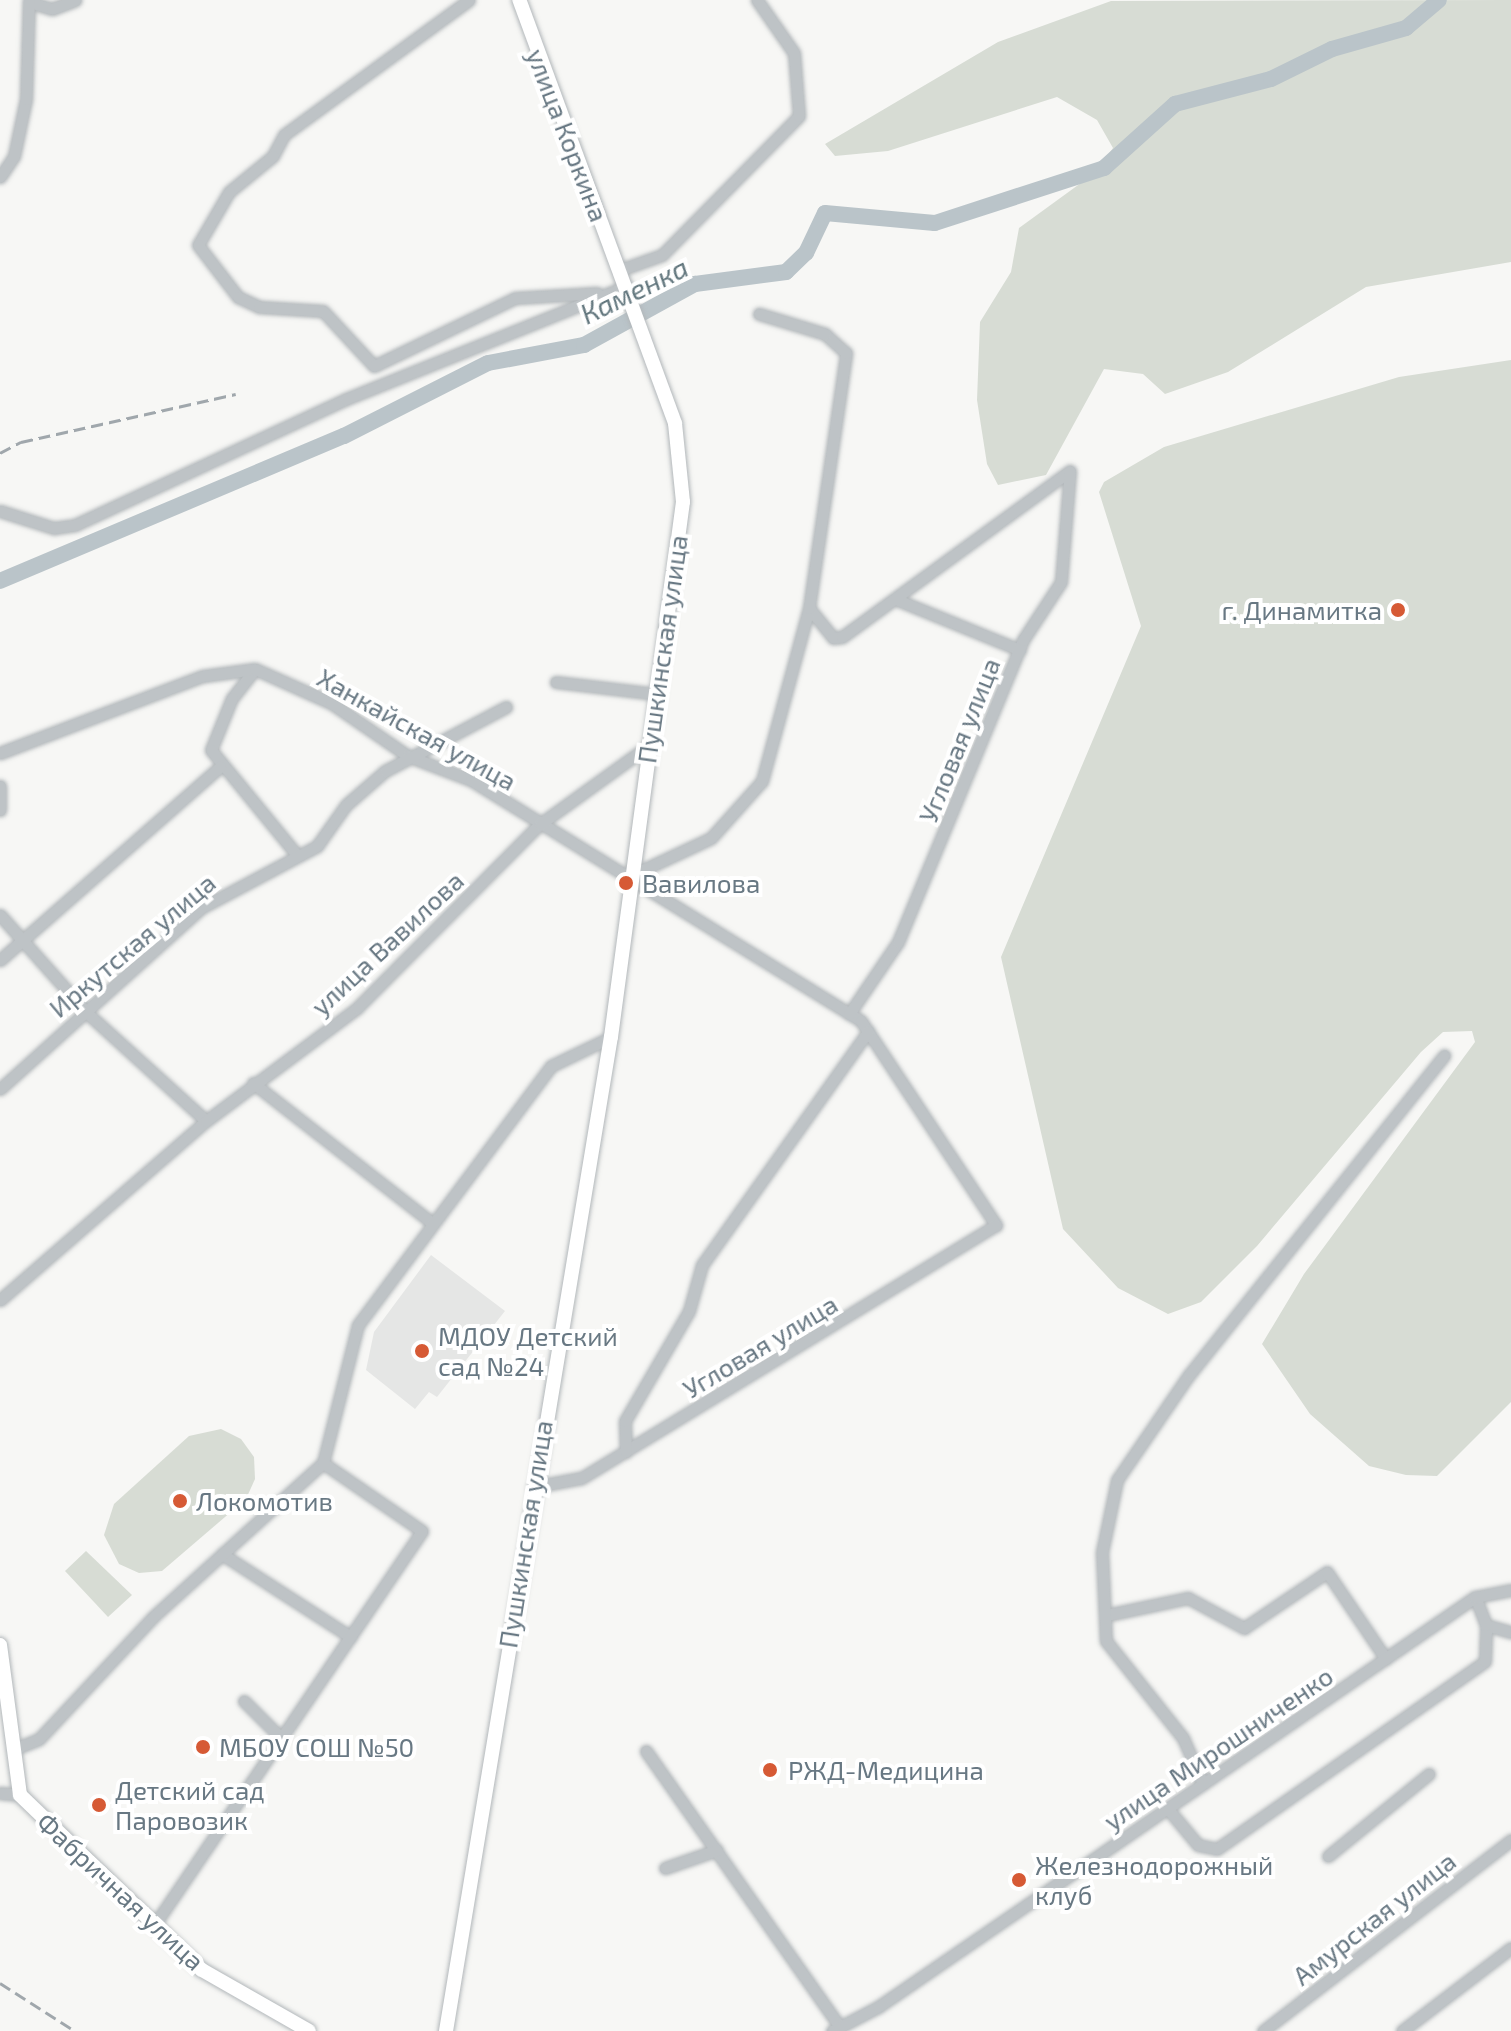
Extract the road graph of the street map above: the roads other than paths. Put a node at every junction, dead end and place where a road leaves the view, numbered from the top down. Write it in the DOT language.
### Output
graph roads {
  1 [pos="75,0"];
  2 [pos="469,0"];
  3 [pos="519,0"];
  4 [pos="757,0"];
  5 [pos="29,1"];
  6 [pos="0,177"];
  7 [pos="620,270"];
  8 [pos="597,293"];
  9 [pos="629,293"];
  10 [pos="759,314"];
  11 [pos="0,511"];
  12 [pos="895,599"];
  13 [pos="809,608"];
  14 [pos="1020,650"];
  15 [pos="255,669"];
  16 [pos="556,682"];
  17 [pos="656,694"];
  18 [pos="506,707"];
  19 [pos="648,746"];
  20 [pos="0,753"];
  21 [pos="408,756"];
  22 [pos="220,767"];
  23 [pos="0,786"];
  24 [pos="0,810"];
  25 [pos="540,824"];
  26 [pos="297,855"];
  27 [pos="630,876"];
  28 [pos="0,915"];
  29 [pos="23,941"];
  30 [pos="0,960"];
  31 [pos="86,1012"];
  32 [pos="849,1014"];
  33 [pos="868,1031"];
  34 [pos="611,1037"];
  35 [pos="1444,1055"];
  36 [pos="253,1083"];
  37 [pos="0,1089"];
  38 [pos="206,1121"];
  39 [pos="432,1223"];
  40 [pos="0,1300"];
  41 [pos="626,1452"];
  42 [pos="323,1463"];
  43 [pos="533,1487"];
  44 [pos="222,1554"];
  45 [pos="1508,1585"];
  46 [pos="1475,1597"];
  47 [pos="1107,1615"];
  48 [pos="1486,1625"];
  49 [pos="1511,1632"];
  50 [pos="351,1637"];
  51 [pos="0,1645"];
  52 [pos="1386,1659"];
  53 [pos="244,1701"];
  54 [pos="281,1738"];
  55 [pos="12,1750"];
  56 [pos="646,1751"];
  57 [pos="1429,1774"];
  58 [pos="1203,1784"];
  59 [pos="0,1793"];
  60 [pos="20,1795"];
  61 [pos="1168,1809"];
  62 [pos="1511,1840"];
  63 [pos="717,1850"];
  64 [pos="1328,1856"];
  65 [pos="665,1868"];
  66 [pos="155,1924"];
  67 [pos="1511,1948"];
  68 [pos="835,2028"];
  69 [pos="309,2031"];
  70 [pos="446,2031"];
  71 [pos="1263,2031"];
  72 [pos="1402,2031"];
  1 -- 5 [label="street"];
  2 -- 8 [label="street"];
  3 -- 7 [label="main road, улица Коркина"];
  4 -- 7 [label="street"];
  5 -- 6 [label="street"];
  7 -- 9 [label="main road, Пушкинская улица"];
  8 -- 9 [label="street"];
  8 -- 11 [label="street"];
  9 -- 17 [label="main road, Пушкинская улица"];
  10 -- 13 [label="street"];
  12 -- 13 [label="street"];
  12 -- 14 [label="street"];
  12 -- 14 [label="street, Угловая улица"];
  13 -- 27 [label="street"];
  14 -- 32 [label="street, Угловая улица"];
  15 -- 20 [label="street"];
  15 -- 21 [label="street, Ханкайская улица"];
  15 -- 22 [label="street"];
  16 -- 17 [label="street"];
  17 -- 19 [label="main road, Пушкинская улица"];
  18 -- 21 [label="street, Иркутская улица"];
  19 -- 25 [label="street, улица Вавилова"];
  19 -- 27 [label="main road, Пушкинская улица"];
  21 -- 25 [label="street, Ханкайская улица"];
  21 -- 26 [label="street, Иркутская улица"];
  22 -- 26 [label="street"];
  22 -- 29 [label="street"];
  23 -- 24 [label="street"];
  25 -- 27 [label="street, Ханкайская улица"];
  25 -- 36 [label="street, улица Вавилова"];
  26 -- 31 [label="street, Иркутская улица"];
  27 -- 32 [label="street"];
  27 -- 34 [label="main road, Пушкинская улица"];
  28 -- 29 [label="street"];
  29 -- 30 [label="street"];
  29 -- 31 [label="street"];
  31 -- 37 [label="street, Иркутская улица"];
  31 -- 38 [label="street"];
  32 -- 33 [label="street"];
  33 -- 41 [label="street, Угловая улица"];
  33 -- 41 [label="street, Угловая улица"];
  34 -- 39 [label="street"];
  34 -- 43 [label="main road, Пушкинская улица"];
  35 -- 47 [label="street"];
  36 -- 38 [label="street, улица Вавилова"];
  36 -- 39 [label="street"];
  38 -- 40 [label="street, улица Вавилова"];
  39 -- 42 [label="street"];
  41 -- 43 [label="street, Угловая улица"];
  42 -- 44 [label="street"];
  42 -- 50 [label="street"];
  43 -- 70 [label="main road, Пушкинская улица"];
  44 -- 50 [label="street"];
  44 -- 55 [label="street"];
  45 -- 46 [label="street, улица Мирошниченко"];
  46 -- 48 [label="street"];
  46 -- 52 [label="street, улица Мирошниченко"];
  47 -- 52 [label="street"];
  47 -- 58 [label="street"];
  48 -- 49 [label="street"];
  48 -- 61 [label="street"];
  50 -- 54 [label="street"];
  51 -- 55 [label="main road, Фабричная улица"];
  52 -- 58 [label="street, улица Мирошниченко"];
  53 -- 54 [label="street"];
  54 -- 66 [label="street"];
  55 -- 60 [label="main road, Фабричная улица"];
  56 -- 63 [label="street"];
  57 -- 64 [label="street"];
  58 -- 61 [label="street, улица Мирошниченко"];
  59 -- 60 [label="street, Фабричная улица"];
  60 -- 66 [label="main road, Фабричная улица"];
  61 -- 68 [label="street, улица Мирошниченко"];
  62 -- 71 [label="street, Амурская улица"];
  63 -- 65 [label="street"];
  63 -- 68 [label="street"];
  66 -- 69 [label="main road, Фабричная улица"];
  67 -- 72 [label="street"];
}
